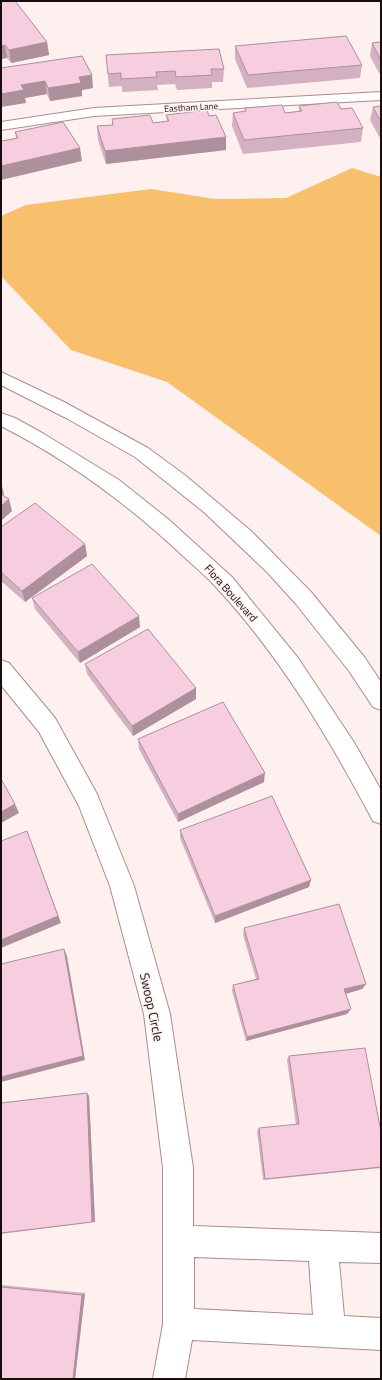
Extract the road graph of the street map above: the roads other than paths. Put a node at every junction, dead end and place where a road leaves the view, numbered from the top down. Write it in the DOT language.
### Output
graph roads {
  1 [pos="381,96"];
  2 [pos="1,126"];
  3 [pos="1,378"];
  4 [pos="1,419"];
  5 [pos="1,669"];
  6 [pos="381,700"];
  7 [pos="381,813"];
  8 [pos="179,1241"];
  9 [pos="323,1246"];
  10 [pos="381,1248"];
  11 [pos="179,1324"];
  12 [pos="330,1332"];
  13 [pos="381,1334"];
  14 [pos="169,1379"];
  1 -- 2 [label="street, Eastham Lane"];
  3 -- 6 [label="street"];
  4 -- 7 [label="street, Flora Boulevard"];
  5 -- 8 [label="street, Swoop Circle"];
  8 -- 9 [label="street"];
  8 -- 11 [label="street, Swoop Circle"];
  9 -- 10 [label="street"];
  9 -- 12 [label="street"];
  11 -- 12 [label="street"];
  11 -- 14 [label="street, Swoop Circle"];
  12 -- 13 [label="street"];
}
